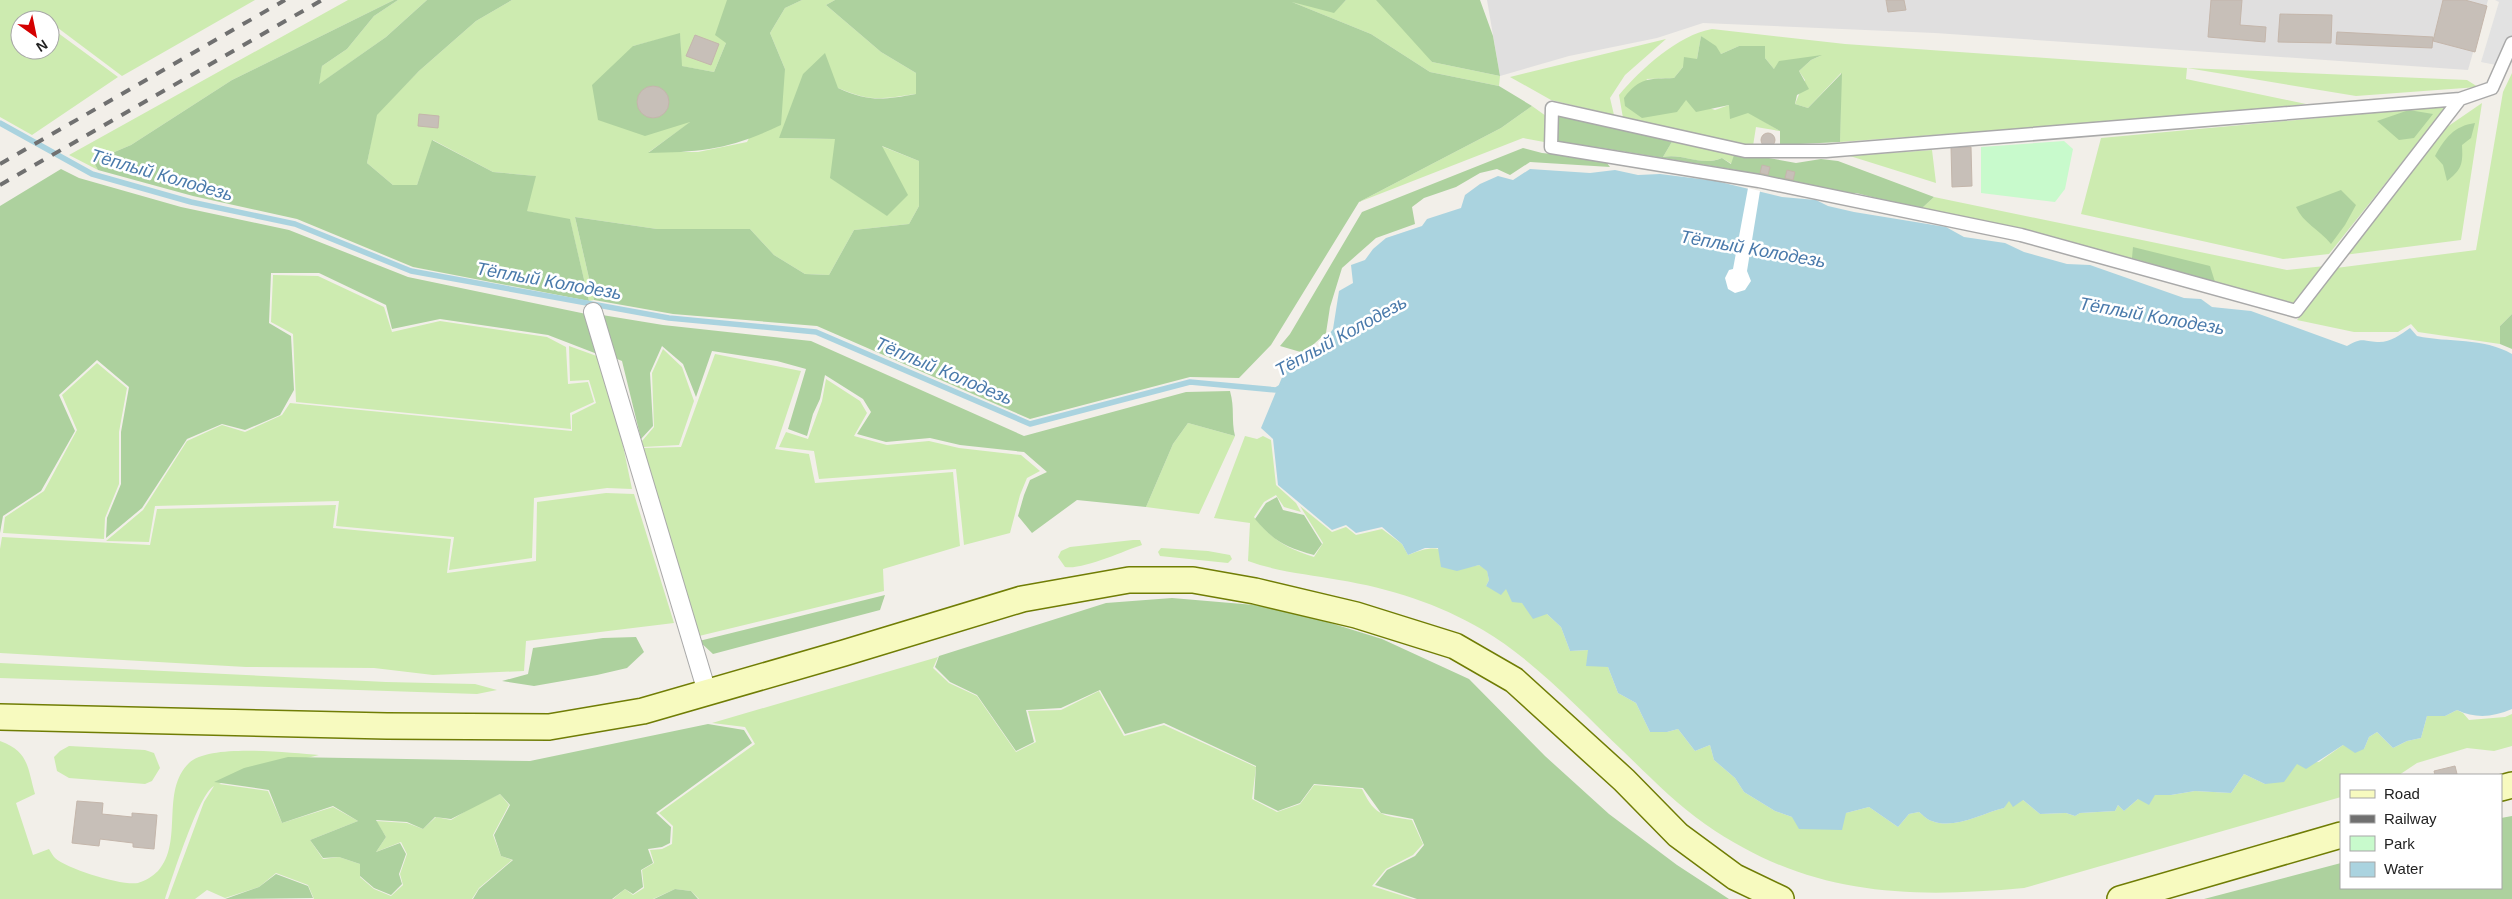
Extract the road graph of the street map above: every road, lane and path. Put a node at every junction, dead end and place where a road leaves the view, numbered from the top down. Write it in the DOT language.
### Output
graph roads {
  1 [pos="2512,43"];
  2 [pos="2460,100"];
  3 [pos="593,312"];
  4 [pos="707,692"];
  5 [pos="0,717"];
  6 [pos="2340,835"];
  7 [pos="1781,899"];
  8 [pos="2120,899"];
  1 -- 2 [label="street"];
  2 -- 2 [label="street"];
  3 -- 4 [label="street"];
  4 -- 5 [label="main road"];
  4 -- 7 [label="main road"];
  6 -- 8 [label="main road"];
}
